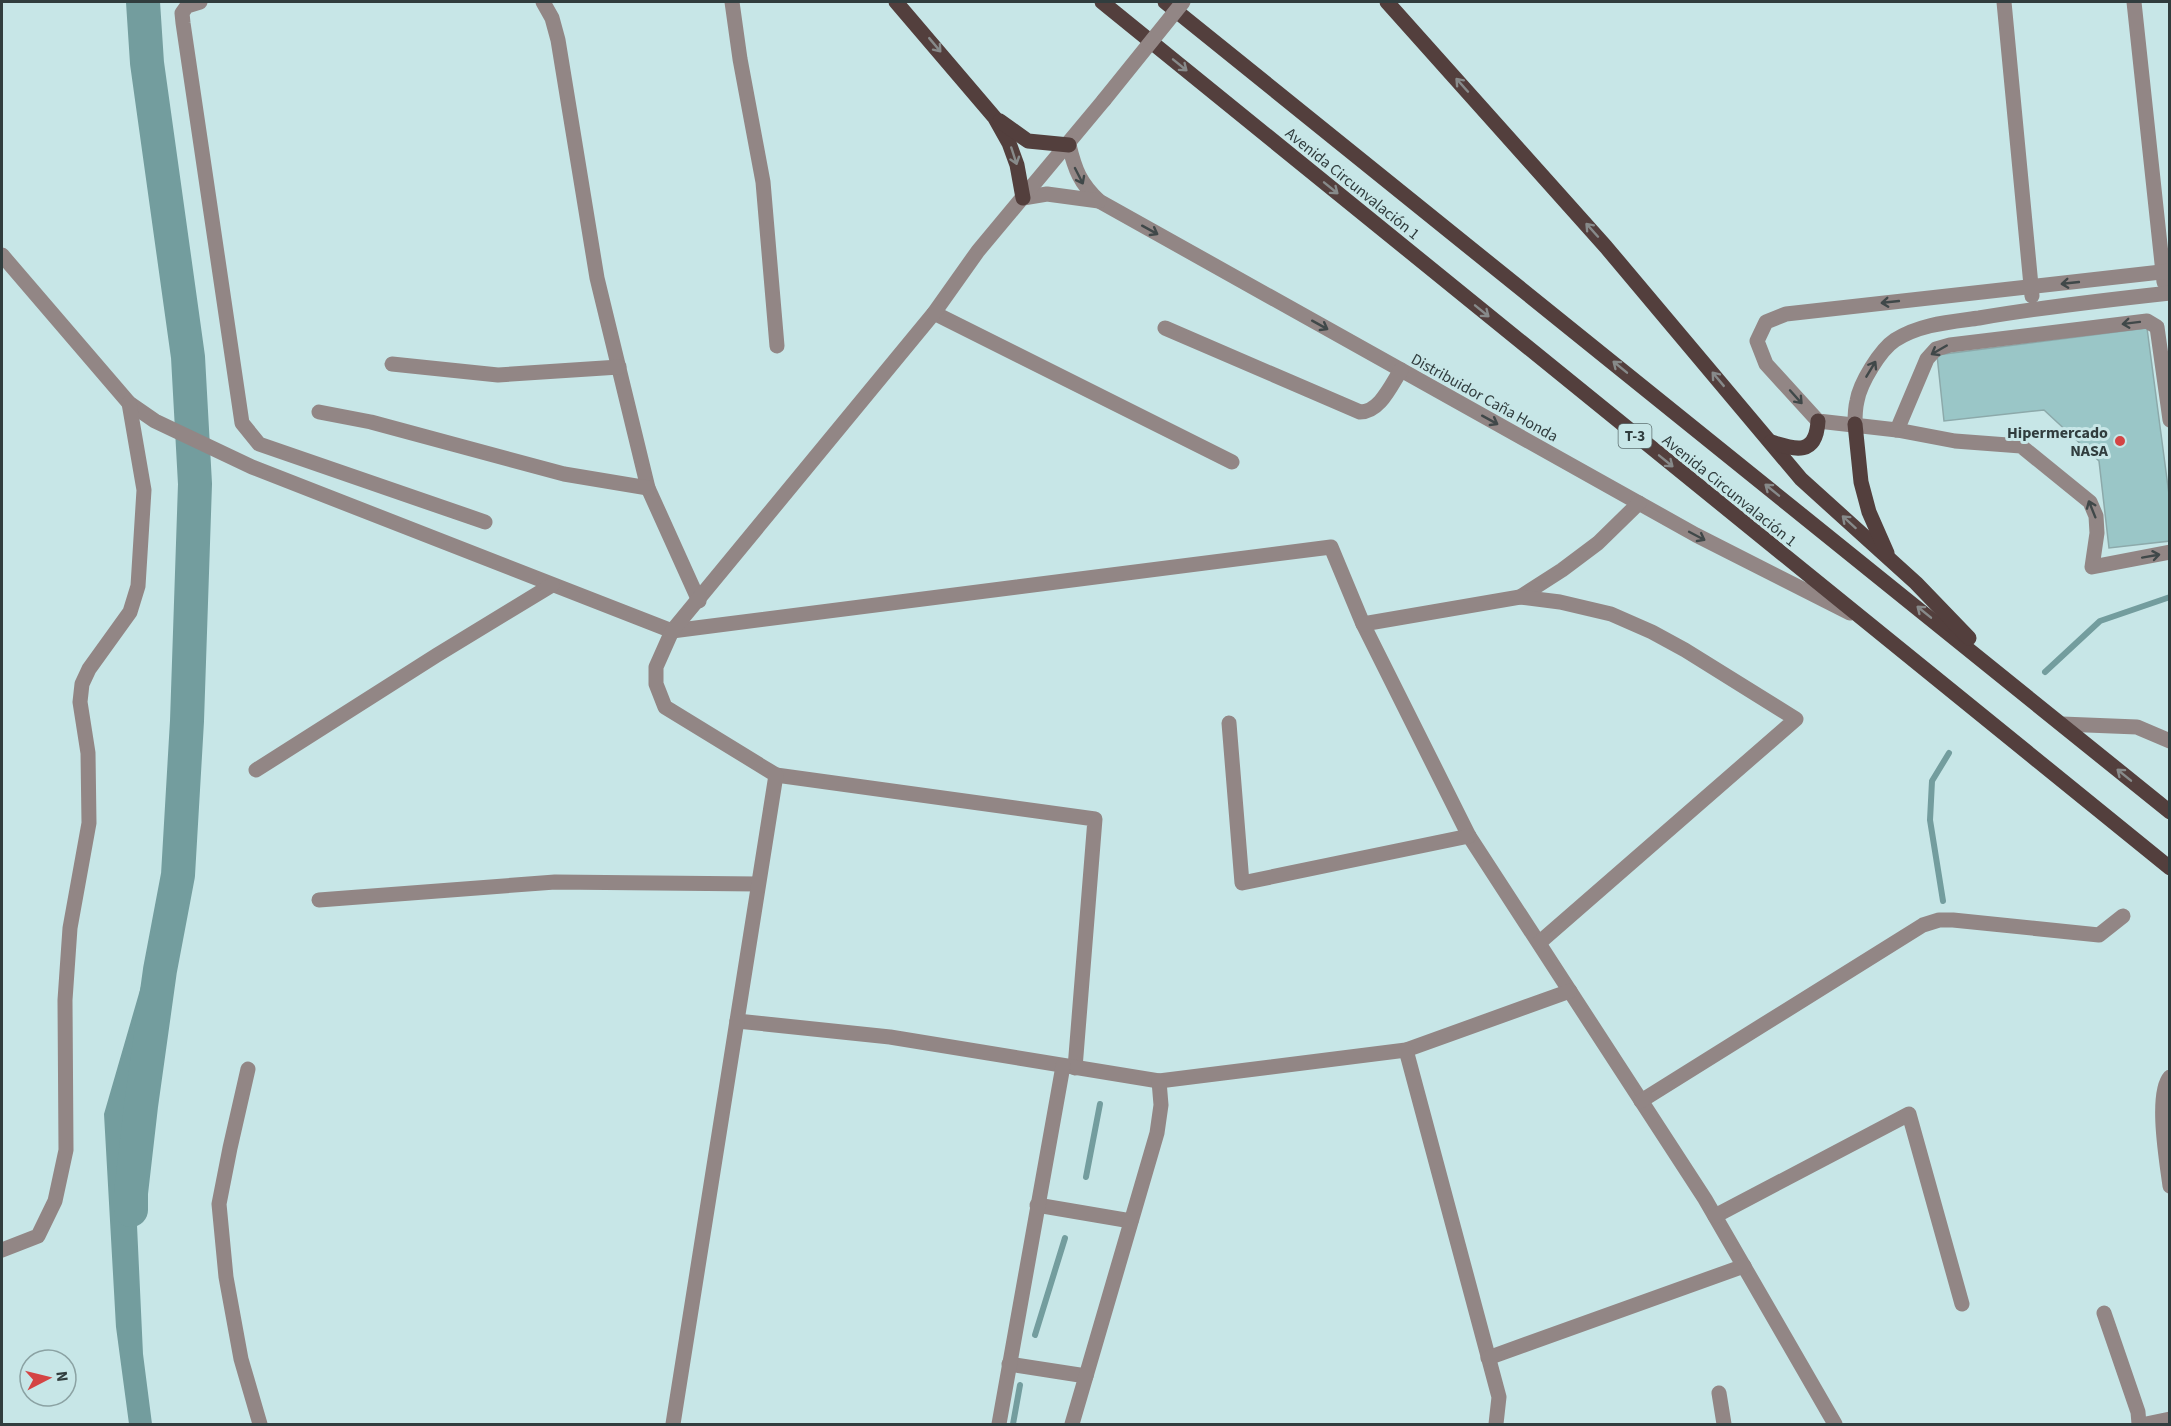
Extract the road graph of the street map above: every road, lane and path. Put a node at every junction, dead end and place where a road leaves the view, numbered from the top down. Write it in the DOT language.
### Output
graph roads {
  1 [pos="200,2"];
  2 [pos="543,2"];
  3 [pos="732,2"];
  4 [pos="896,2"];
  5 [pos="1102,2"];
  6 [pos="1166,2"];
  7 [pos="1183,2"];
  8 [pos="1388,2"];
  9 [pos="2004,2"];
  10 [pos="2134,2"];
  11 [pos="995,118"];
  12 [pos="1069,145"];
  13 [pos="1023,198"];
  14 [pos="1099,201"];
  15 [pos="2,255"];
  16 [pos="2166,272"];
  17 [pos="2031,287"];
  18 [pos="2168,293"];
  19 [pos="2034,308"];
  20 [pos="934,313"];
  21 [pos="1165,328"];
  22 [pos="777,346"];
  23 [pos="392,364"];
  24 [pos="618,367"];
  25 [pos="1401,370"];
  26 [pos="129,404"];
  27 [pos="319,412"];
  28 [pos="2169,420"];
  29 [pos="1818,421"];
  30 [pos="1855,424"];
  31 [pos="1897,430"];
  32 [pos="1771,442"];
  33 [pos="1232,462"];
  34 [pos="648,488"];
  35 [pos="1639,503"];
  36 [pos="485,522"];
  37 [pos="2169,552"];
  38 [pos="1890,559"];
  39 [pos="552,585"];
  40 [pos="1520,597"];
  41 [pos="699,601"];
  42 [pos="1858,617"];
  43 [pos="1363,624"];
  44 [pos="672,631"];
  45 [pos="2010,681"];
  46 [pos="1229,723"];
  47 [pos="2062,724"];
  48 [pos="2169,741"];
  49 [pos="256,770"];
  50 [pos="776,775"];
  51 [pos="2169,812"];
  52 [pos="1469,836"];
  53 [pos="2169,868"];
  54 [pos="758,884"];
  55 [pos="319,900"];
  56 [pos="2123,916"];
  57 [pos="1540,942"];
  58 [pos="1570,991"];
  59 [pos="736,1021"];
  60 [pos="1406,1050"];
  61 [pos="1069,1067"];
  62 [pos="248,1070"];
  63 [pos="2169,1077"];
  64 [pos="1159,1082"];
  65 [pos="1641,1101"];
  66 [pos="2169,1186"];
  67 [pos="1037,1204"];
  68 [pos="1715,1216"];
  69 [pos="1131,1221"];
  70 [pos="2,1250"];
  71 [pos="1744,1266"];
  72 [pos="1962,1304"];
  73 [pos="2104,1313"];
  74 [pos="1488,1358"];
  75 [pos="1010,1364"];
  76 [pos="1086,1376"];
  77 [pos="1719,1393"];
  78 [pos="2169,1419"];
  79 [pos="260,1425"];
  80 [pos="673,1425"];
  81 [pos="999,1425"];
  82 [pos="1072,1425"];
  83 [pos="1496,1425"];
  84 [pos="1724,1425"];
  85 [pos="1835,1425"];
  86 [pos="2139,1425"];
  87 [pos="2146,1425"];
  1 -- 36 [label="street"];
  2 -- 24 [label="street"];
  3 -- 22 [label="street"];
  4 -- 11 [label="main road, one-way"];
  5 -- 42 [label="main road, Avenida Circunvalación 1 / T-3, one-way"];
  45 -- 6 [label="main road, Avenida Circunvalación 1 / T-3, one-way"];
  7 -- 12 [label="street, bridge"];
  32 -- 8 [label="main road, one-way"];
  9 -- 17 [label="street"];
  10 -- 16 [label="street"];
  11 -- 12 [label="main road"];
  11 -- 13 [label="main road, one-way"];
  12 -- 13 [label="street"];
  12 -- 14 [label="street, Distribuidor Caña Honda, one-way"];
  13 -- 14 [label="street, Distribuidor Caña Honda"];
  13 -- 20 [label="street"];
  14 -- 25 [label="street, Distribuidor Caña Honda, one-way"];
  15 -- 26 [label="street"];
  16 -- 17 [label="street, one-way"];
  16 -- 18 [label="street"];
  17 -- 19 [label="street"];
  17 -- 29 [label="street, one-way"];
  18 -- 19 [label="street"];
  30 -- 19 [label="street, one-way"];
  20 -- 33 [label="street"];
  20 -- 41 [label="street"];
  21 -- 25 [label="street"];
  23 -- 24 [label="street"];
  24 -- 34 [label="street"];
  25 -- 35 [label="street, Distribuidor Caña Honda, one-way"];
  26 -- 39 [label="street"];
  26 -- 70 [label="street"];
  27 -- 34 [label="street"];
  28 -- 31 [label="street, one-way"];
  29 -- 30 [label="street"];
  29 -- 32 [label="main road"];
  30 -- 31 [label="street"];
  30 -- 38 [label="main road"];
  31 -- 37 [label="street"];
  38 -- 32 [label="main road, one-way"];
  34 -- 41 [label="street"];
  35 -- 40 [label="street"];
  35 -- 42 [label="street, Distribuidor Caña Honda, one-way"];
  38 -- 45 [label="main road"];
  39 -- 44 [label="street"];
  39 -- 49 [label="street"];
  40 -- 43 [label="street"];
  40 -- 57 [label="street"];
  41 -- 44 [label="street"];
  42 -- 53 [label="main road, Avenida Circunvalación 1 / T-3"];
  43 -- 44 [label="street"];
  43 -- 52 [label="street"];
  44 -- 50 [label="street"];
  45 -- 47 [label="main road, Avenida Circunvalación 1 / T-3"];
  46 -- 52 [label="street"];
  47 -- 48 [label="street"];
  51 -- 47 [label="main road, Avenida Circunvalación 1 / T-3, one-way"];
  50 -- 54 [label="street"];
  50 -- 61 [label="street"];
  52 -- 57 [label="street"];
  54 -- 55 [label="street"];
  54 -- 59 [label="street"];
  56 -- 65 [label="street"];
  57 -- 58 [label="street"];
  58 -- 60 [label="street"];
  58 -- 65 [label="street"];
  59 -- 61 [label="street"];
  59 -- 80 [label="street"];
  60 -- 64 [label="street"];
  60 -- 74 [label="street"];
  61 -- 64 [label="street"];
  61 -- 67 [label="street"];
  62 -- 79 [label="street"];
  63 -- 66 [label="street"];
  64 -- 69 [label="street"];
  65 -- 68 [label="street"];
  67 -- 69 [label="street"];
  67 -- 75 [label="street"];
  68 -- 71 [label="street"];
  68 -- 72 [label="street"];
  69 -- 76 [label="street"];
  71 -- 74 [label="street"];
  71 -- 85 [label="street"];
  73 -- 86 [label="street"];
  74 -- 83 [label="street"];
  75 -- 76 [label="street"];
  75 -- 81 [label="street"];
  76 -- 82 [label="street"];
  77 -- 84 [label="street"];
  78 -- 87 [label="street"];
}
